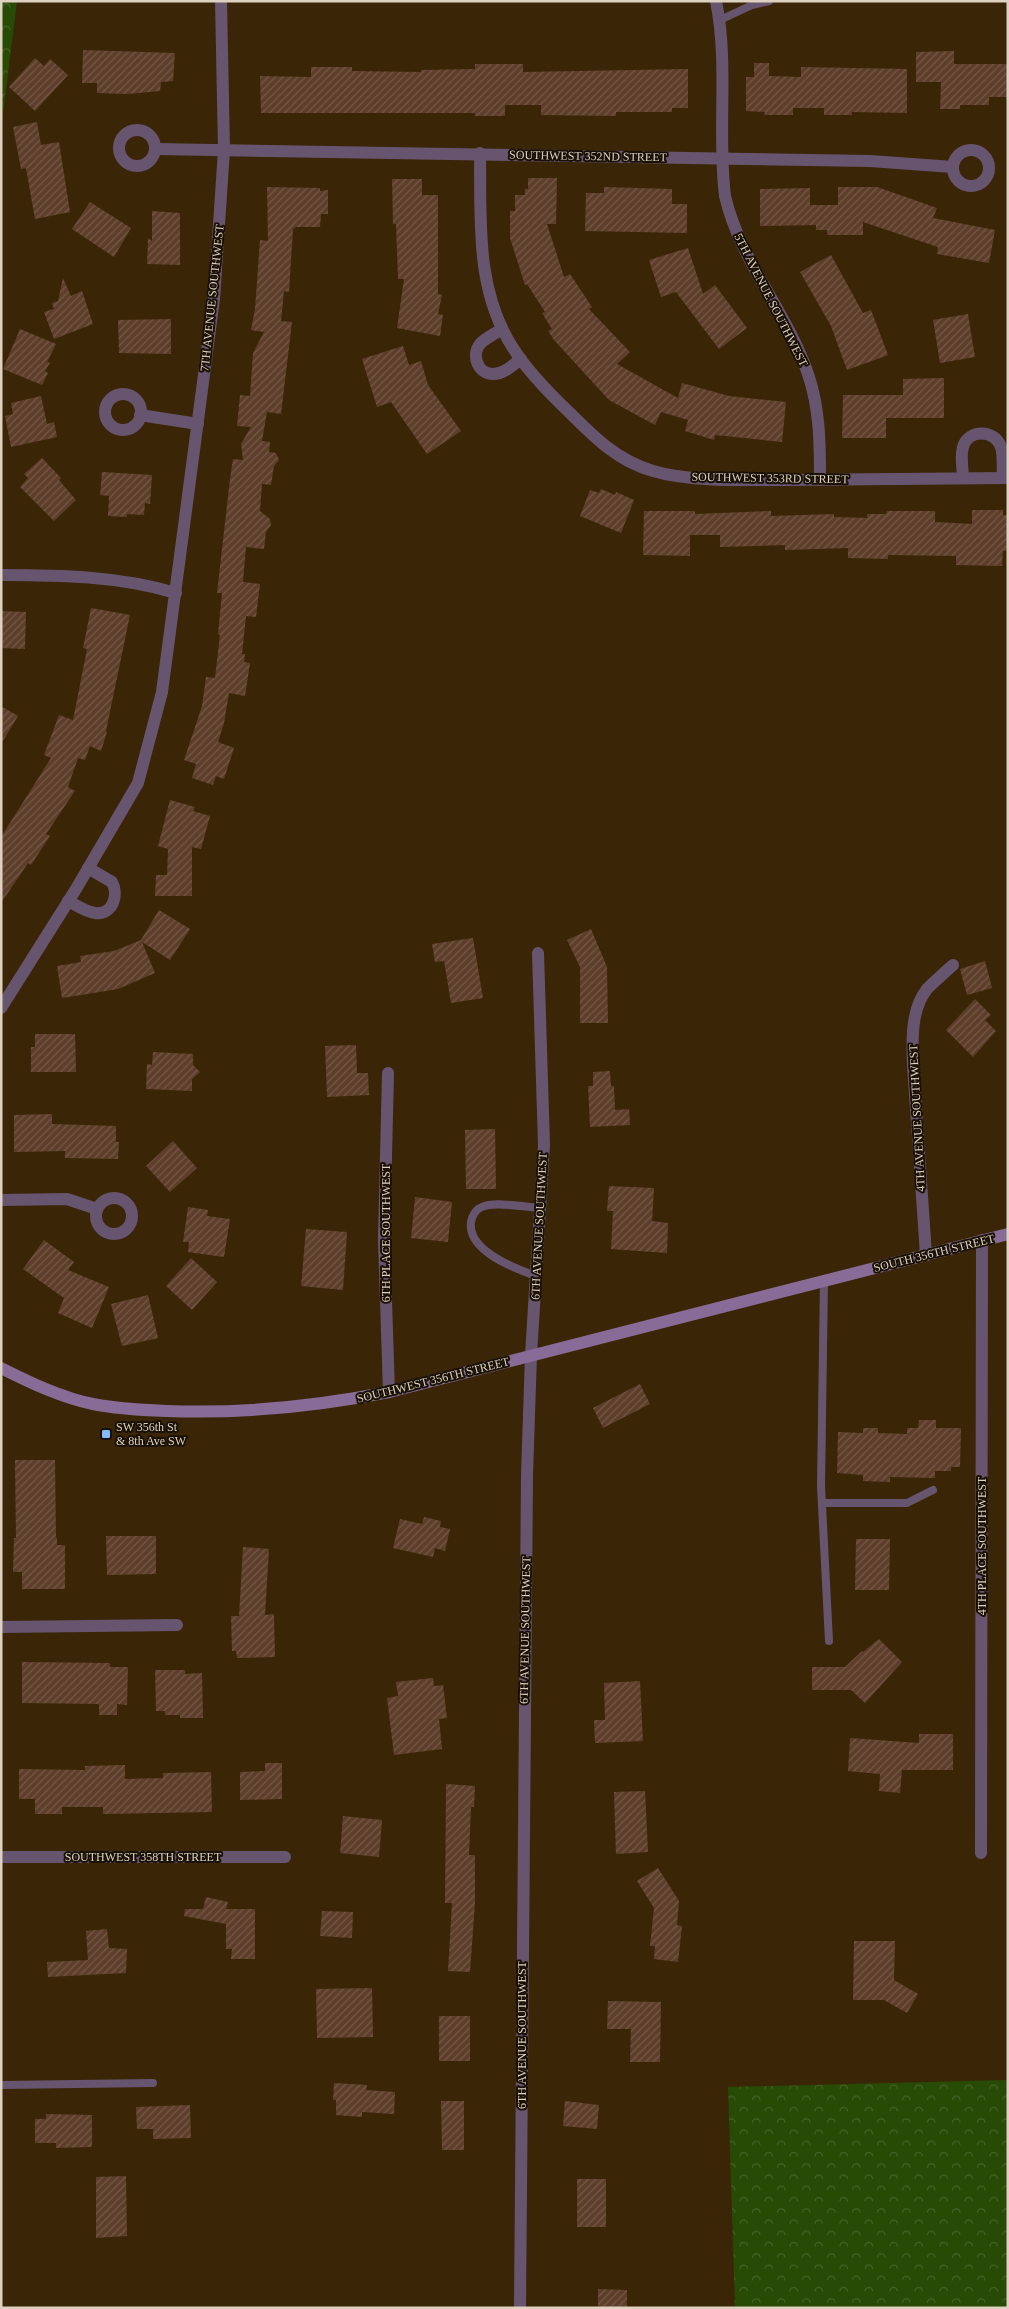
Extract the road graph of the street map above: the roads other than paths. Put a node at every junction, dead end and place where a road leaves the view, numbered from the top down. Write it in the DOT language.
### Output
graph roads {
  1 [pos="221,1"];
  2 [pos="716,1"];
  3 [pos="769,1"];
  4 [pos="720,20"];
  5 [pos="156,149"];
  6 [pos="224,150"];
  7 [pos="480,154"];
  8 [pos="724,158"];
  9 [pos="953,167"];
  10 [pos="502,329"];
  11 [pos="521,359"];
  12 [pos="140,415"];
  13 [pos="198,424"];
  14 [pos="963,478"];
  15 [pos="1005,478"];
  16 [pos="820,480"];
  17 [pos="1,575"];
  18 [pos="176,593"];
  19 [pos="88,868"];
  20 [pos="68,901"];
  21 [pos="538,953"];
  22 [pos="953,965"];
  23 [pos="1,1008"];
  24 [pos="388,1073"];
  25 [pos="1,1200"];
  26 [pos="540,1208"];
  27 [pos="97,1209"];
  28 [pos="1008,1234"];
  29 [pos="982,1240"];
  30 [pos="926,1255"];
  31 [pos="861,1271"];
  32 [pos="536,1276"];
  33 [pos="824,1281"];
  34 [pos="531,1355"];
  35 [pos="1,1368"];
  36 [pos="389,1392"];
  37 [pos="932,1490"];
  38 [pos="822,1503"];
  39 [pos="177,1625"];
  40 [pos="1,1627"];
  41 [pos="829,1641"];
  42 [pos="981,1853"];
  43 [pos="1,1857"];
  44 [pos="285,1857"];
  45 [pos="153,2083"];
  46 [pos="1,2085"];
  47 [pos="520,2308"];
  1 -- 6 [label="street, 7TH AVENUE SOUTHWEST"];
  2 -- 4 [label="street, 5TH AVENUE SOUTHWEST"];
  3 -- 4 [label="lane"];
  4 -- 8 [label="street, 5TH AVENUE SOUTHWEST"];
  5 -- 6 [label="street, SOUTHWEST 352ND STREET"];
  6 -- 7 [label="street, SOUTHWEST 352ND STREET"];
  6 -- 13 [label="street, 7TH AVENUE SOUTHWEST"];
  7 -- 8 [label="street, SOUTHWEST 352ND STREET"];
  7 -- 10 [label="street"];
  8 -- 9 [label="street, SOUTHWEST 352ND STREET"];
  8 -- 16 [label="street, 5TH AVENUE SOUTHWEST"];
  10 -- 11 [label="street"];
  10 -- 11 [label="street"];
  11 -- 16 [label="street, SOUTHWEST 353RD STREET"];
  12 -- 13 [label="street"];
  13 -- 18 [label="street, 7TH AVENUE SOUTHWEST"];
  14 -- 15 [label="street, SOUTHWEST 353RD STREET"];
  14 -- 15 [label="street, SOUTHWEST 353RD STREET"];
  14 -- 16 [label="street, SOUTHWEST 353RD STREET"];
  17 -- 18 [label="street"];
  18 -- 19 [label="street, 7TH AVENUE SOUTHWEST"];
  19 -- 20 [label="street, 7TH AVENUE SOUTHWEST"];
  19 -- 20 [label="street"];
  20 -- 23 [label="street, 7TH AVENUE SOUTHWEST"];
  21 -- 26 [label="street, 6TH AVENUE SOUTHWEST"];
  22 -- 30 [label="street, 4TH AVENUE SOUTHWEST"];
  24 -- 36 [label="street, 6TH PLACE SOUTHWEST"];
  25 -- 27 [label="street"];
  26 -- 32 [label="street, 6TH AVENUE SOUTHWEST"];
  26 -- 32 [label="lane"];
  28 -- 29 [label="main road, SOUTH 356TH STREET"];
  29 -- 30 [label="main road, SOUTH 356TH STREET"];
  29 -- 42 [label="street, 4TH PLACE SOUTHWEST"];
  30 -- 31 [label="main road, SOUTH 356TH STREET"];
  31 -- 33 [label="main road, SOUTHWEST 356TH STREET"];
  32 -- 34 [label="street, 6TH AVENUE SOUTHWEST"];
  33 -- 34 [label="main road, SOUTHWEST 356TH STREET"];
  33 -- 38 [label="lane"];
  34 -- 36 [label="main road, SOUTHWEST 356TH STREET"];
  34 -- 47 [label="street, 6TH AVENUE SOUTHWEST"];
  35 -- 36 [label="main road, SOUTHWEST 356TH STREET"];
  37 -- 38 [label="lane"];
  38 -- 41 [label="lane"];
  39 -- 40 [label="street"];
  43 -- 44 [label="street, SOUTHWEST 358TH STREET"];
  45 -- 46 [label="lane"];
}
